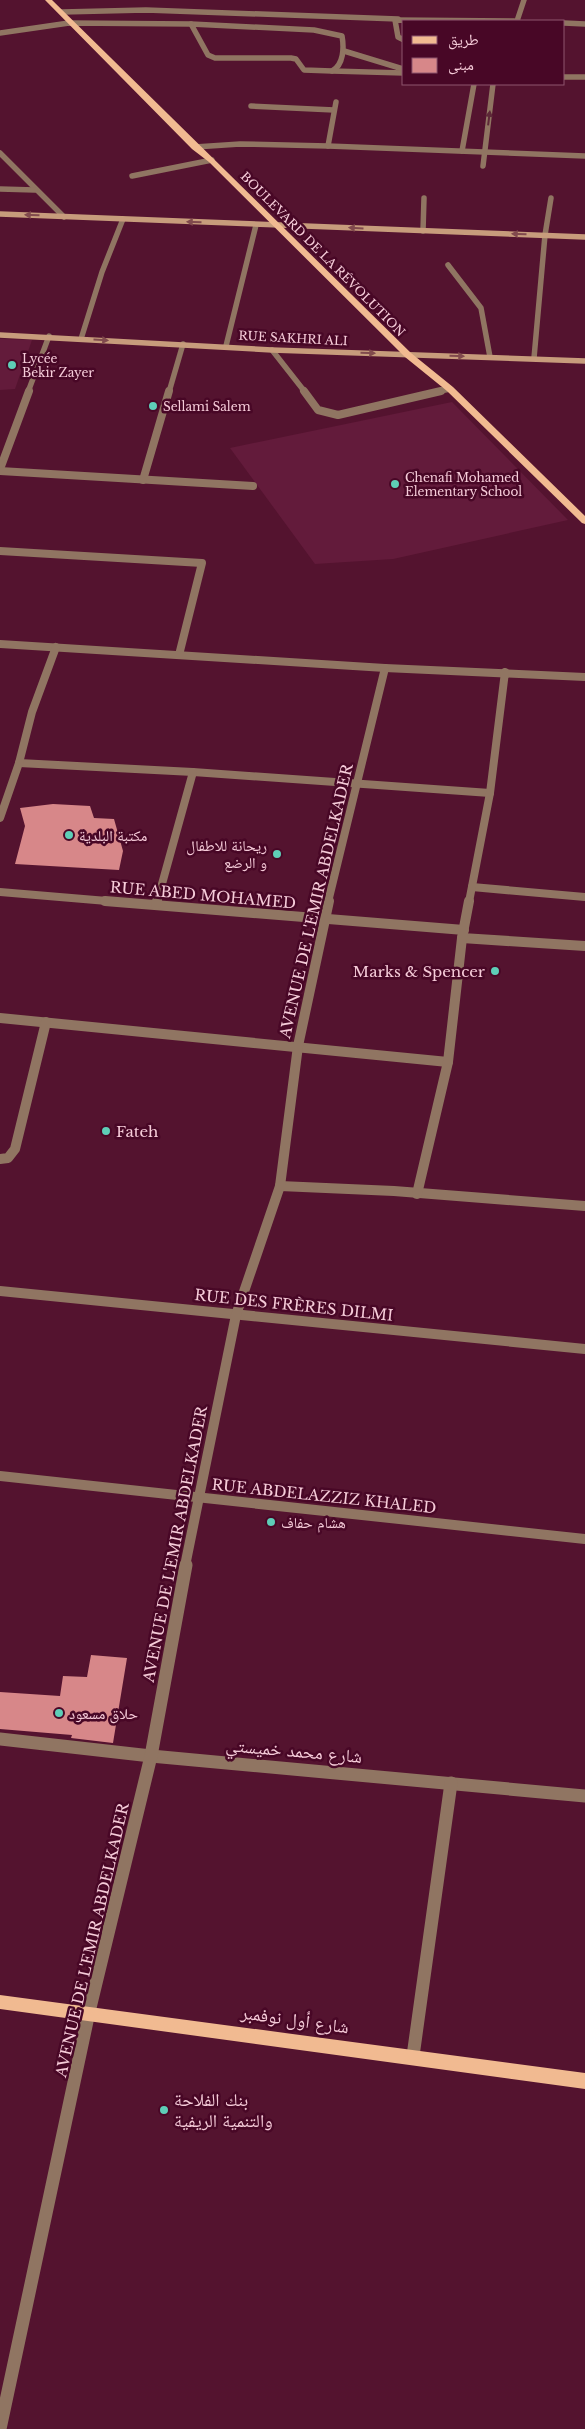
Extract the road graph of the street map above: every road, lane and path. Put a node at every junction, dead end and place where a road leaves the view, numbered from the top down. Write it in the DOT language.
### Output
graph roads {
  1 [pos="48,0"];
  2 [pos="524,0"];
  3 [pos="62,12"];
  4 [pos="398,18"];
  5 [pos="449,20"];
  6 [pos="516,20"];
  7 [pos="69,23"];
  8 [pos="565,23"];
  9 [pos="191,24"];
  10 [pos="585,24"];
  11 [pos="0,33"];
  12 [pos="402,39"];
  13 [pos="344,51"];
  14 [pos="402,70"];
  15 [pos="332,71"];
  16 [pos="402,71"];
  17 [pos="565,77"];
  18 [pos="585,77"];
  19 [pos="474,85"];
  20 [pos="493,85"];
  21 [pos="336,102"];
  22 [pos="251,106"];
  23 [pos="334,110"];
  24 [pos="328,146"];
  25 [pos="195,147"];
  26 [pos="462,151"];
  27 [pos="485,152"];
  28 [pos="0,153"];
  29 [pos="585,156"];
  30 [pos="212,160"];
  31 [pos="483,166"];
  32 [pos="132,176"];
  33 [pos="0,189"];
  34 [pos="35,190"];
  35 [pos="424,198"];
  36 [pos="551,198"];
  37 [pos="0,214"];
  38 [pos="64,217"];
  39 [pos="123,219"];
  40 [pos="278,224"];
  41 [pos="256,225"];
  42 [pos="423,231"];
  43 [pos="545,235"];
  44 [pos="585,237"];
  45 [pos="448,265"];
  46 [pos="0,335"];
  47 [pos="49,336"];
  48 [pos="81,339"];
  49 [pos="183,344"];
  50 [pos="226,346"];
  51 [pos="272,350"];
  52 [pos="408,354"];
  53 [pos="490,356"];
  54 [pos="534,358"];
  55 [pos="585,361"];
  56 [pos="450,389"];
  57 [pos="0,470"];
  58 [pos="143,480"];
  59 [pos="253,486"];
  60 [pos="585,521"];
  61 [pos="0,551"];
  62 [pos="0,644"];
  63 [pos="56,647"];
  64 [pos="179,655"];
  65 [pos="384,668"];
  66 [pos="505,672"];
  67 [pos="585,677"];
  68 [pos="20,763"];
  69 [pos="193,772"];
  70 [pos="358,783"];
  71 [pos="490,793"];
  72 [pos="0,818"];
  73 [pos="472,887"];
  74 [pos="0,892"];
  75 [pos="585,897"];
  76 [pos="156,905"];
  77 [pos="324,920"];
  78 [pos="463,934"];
  79 [pos="585,946"];
  80 [pos="0,1018"];
  81 [pos="46,1022"];
  82 [pos="298,1046"];
  83 [pos="448,1062"];
  84 [pos="0,1159"];
  85 [pos="280,1186"];
  86 [pos="417,1194"];
  87 [pos="585,1206"];
  88 [pos="0,1291"];
  89 [pos="236,1315"];
  90 [pos="585,1348"];
  91 [pos="0,1476"];
  92 [pos="198,1497"];
  93 [pos="585,1539"];
  94 [pos="0,1739"];
  95 [pos="151,1756"];
  96 [pos="451,1783"];
  97 [pos="585,1796"];
  98 [pos="0,2002"];
  99 [pos="89,2012"];
  100 [pos="413,2056"];
  101 [pos="585,2081"];
  102 [pos="0,2429"];
  1 -- 3 [label="main road, BOULEVARD DE LA RÉVOLUTION"];
  2 -- 6 [label="street"];
  3 -- 4 [label="street"];
  3 -- 7 [label="main road, BOULEVARD DE LA RÉVOLUTION"];
  4 -- 5 [label="street"];
  4 -- 12 [label="street"];
  7 -- 9 [label="street"];
  7 -- 11 [label="street"];
  7 -- 25 [label="main road, BOULEVARD DE LA RÉVOLUTION"];
  8 -- 10 [label="street"];
  9 -- 13 [label="street"];
  9 -- 15 [label="street"];
  13 -- 14 [label="street"];
  13 -- 15 [label="street"];
  15 -- 16 [label="street"];
  17 -- 18 [label="street"];
  19 -- 26 [label="street"];
  27 -- 20 [label="street, one-way"];
  21 -- 23 [label="street"];
  22 -- 23 [label="street"];
  23 -- 24 [label="street"];
  24 -- 25 [label="street"];
  24 -- 26 [label="street"];
  25 -- 30 [label="main road, BOULEVARD DE LA RÉVOLUTION"];
  26 -- 27 [label="street"];
  27 -- 29 [label="street"];
  27 -- 31 [label="street"];
  28 -- 34 [label="street"];
  30 -- 32 [label="street"];
  30 -- 40 [label="main road, BOULEVARD DE LA RÉVOLUTION"];
  33 -- 34 [label="street"];
  34 -- 38 [label="street"];
  35 -- 42 [label="street"];
  36 -- 43 [label="street"];
  38 -- 37 [label="main road, one-way"];
  38 -- 39 [label="main road"];
  41 -- 39 [label="main road, one-way"];
  39 -- 48 [label="street"];
  40 -- 41 [label="main road"];
  42 -- 40 [label="main road, one-way"];
  40 -- 52 [label="main road, BOULEVARD DE LA RÉVOLUTION"];
  41 -- 50 [label="street"];
  43 -- 42 [label="main road, one-way"];
  43 -- 44 [label="main road"];
  43 -- 54 [label="street"];
  45 -- 53 [label="street"];
  46 -- 47 [label="main road, RUE SAKHRI ALI"];
  47 -- 48 [label="main road, RUE SAKHRI ALI"];
  47 -- 57 [label="street"];
  48 -- 49 [label="main road, RUE SAKHRI ALI, one-way"];
  49 -- 50 [label="main road, RUE SAKHRI ALI"];
  49 -- 58 [label="street"];
  50 -- 51 [label="main road, RUE SAKHRI ALI"];
  51 -- 52 [label="main road, RUE SAKHRI ALI, one-way"];
  51 -- 56 [label="street"];
  52 -- 53 [label="main road, RUE SAKHRI ALI, one-way"];
  52 -- 56 [label="main road, BOULEVARD DE LA RÉVOLUTION"];
  53 -- 54 [label="main road, RUE SAKHRI ALI"];
  54 -- 55 [label="main road, RUE SAKHRI ALI"];
  56 -- 60 [label="main road, BOULEVARD DE LA RÉVOLUTION"];
  57 -- 58 [label="street"];
  58 -- 59 [label="street"];
  61 -- 64 [label="street"];
  62 -- 63 [label="street"];
  63 -- 64 [label="street"];
  63 -- 68 [label="street"];
  64 -- 65 [label="street"];
  65 -- 66 [label="street"];
  65 -- 70 [label="street, AVENUE DE L'EMIR ABDELKADER"];
  66 -- 67 [label="street"];
  66 -- 71 [label="street"];
  68 -- 69 [label="street"];
  68 -- 72 [label="street"];
  69 -- 70 [label="street"];
  69 -- 76 [label="street"];
  70 -- 71 [label="street"];
  70 -- 77 [label="street, AVENUE DE L'EMIR ABDELKADER"];
  71 -- 73 [label="street"];
  73 -- 75 [label="street"];
  73 -- 78 [label="street"];
  74 -- 76 [label="street, RUE ABED MOHAMED"];
  76 -- 77 [label="street, RUE ABED MOHAMED"];
  77 -- 78 [label="street, RUE ABED MOHAMED"];
  77 -- 82 [label="street, AVENUE DE L'EMIR ABDELKADER"];
  78 -- 79 [label="street, RUE ABED MOHAMED"];
  78 -- 83 [label="street"];
  80 -- 81 [label="street"];
  81 -- 82 [label="street"];
  81 -- 84 [label="street"];
  82 -- 83 [label="street"];
  82 -- 85 [label="street, AVENUE DE L'EMIR ABDELKADER"];
  83 -- 86 [label="street"];
  85 -- 86 [label="street"];
  85 -- 89 [label="street, AVENUE DE L'EMIR ABDELKADER"];
  86 -- 87 [label="street"];
  88 -- 89 [label="street, RUE DES FRÈRES DILMI"];
  89 -- 90 [label="street, RUE DES FRÈRES DILMI"];
  89 -- 92 [label="street, AVENUE DE L'EMIR ABDELKADER"];
  91 -- 92 [label="street, RUE ABDELAZZIZ KHALED"];
  92 -- 93 [label="street, RUE ABDELAZZIZ KHALED"];
  92 -- 95 [label="street, AVENUE DE L'EMIR ABDELKADER"];
  94 -- 95 [label="street, شارع محمد خميستي"];
  95 -- 96 [label="street, شارع محمد خميستي"];
  95 -- 99 [label="street, AVENUE DE L'EMIR ABDELKADER"];
  96 -- 97 [label="street, شارع محمد خميستي"];
  96 -- 100 [label="street"];
  98 -- 99 [label="main road, شارع أول نوفمبر"];
  99 -- 100 [label="main road, شارع أول نوفمبر"];
  99 -- 102 [label="street, AVENUE DE L'EMIR ABDELKADER"];
  100 -- 101 [label="main road, شارع أول نوفمبر"];
}
